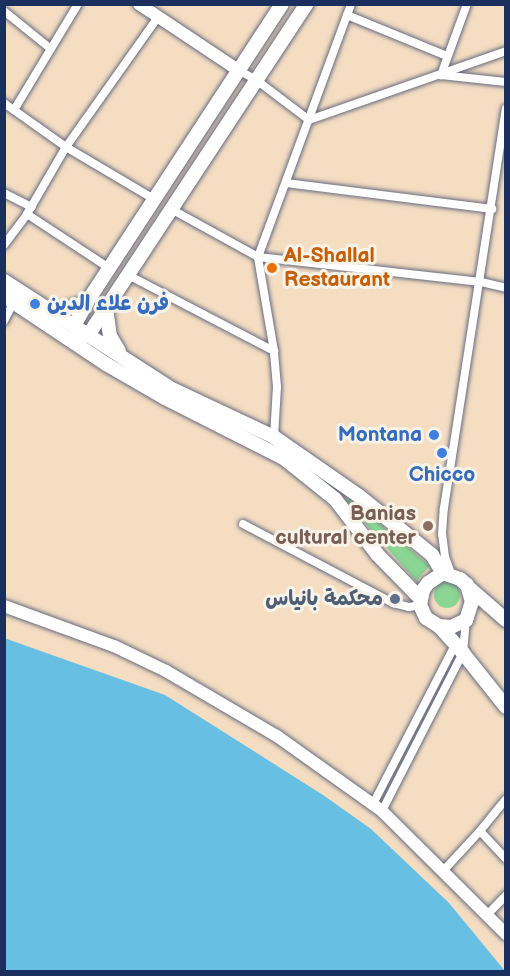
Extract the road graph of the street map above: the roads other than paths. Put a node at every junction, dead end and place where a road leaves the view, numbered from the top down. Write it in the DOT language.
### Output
graph roads {
  1 [pos="78,4"];
  2 [pos="139,4"];
  3 [pos="282,4"];
  4 [pos="307,4"];
  5 [pos="351,4"];
  6 [pos="466,4"];
  7 [pos="4,11"];
  8 [pos="347,15"];
  9 [pos="158,17"];
  10 [pos="51,49"];
  11 [pos="506,51"];
  12 [pos="447,56"];
  13 [pos="238,70"];
  14 [pos="441,75"];
  15 [pos="255,79"];
  16 [pos="506,82"];
  17 [pos="4,103"];
  18 [pos="506,109"];
  19 [pos="15,110"];
  20 [pos="309,120"];
  21 [pos="66,147"];
  22 [pos="286,183"];
  23 [pos="4,193"];
  24 [pos="154,199"];
  25 [pos="171,209"];
  26 [pos="492,209"];
  27 [pos="30,211"];
  28 [pos="4,245"];
  29 [pos="258,257"];
  30 [pos="109,268"];
  31 [pos="128,274"];
  32 [pos="4,281"];
  33 [pos="481,282"];
  34 [pos="506,288"];
  35 [pos="15,299"];
  36 [pos="87,302"];
  37 [pos="106,309"];
  38 [pos="50,311"];
  39 [pos="4,321"];
  40 [pos="81,332"];
  41 [pos="274,351"];
  42 [pos="124,357"];
  43 [pos="106,364"];
  44 [pos="274,437"];
  45 [pos="343,486"];
  46 [pos="335,499"];
  47 [pos="243,524"];
  48 [pos="448,574"];
  49 [pos="466,585"];
  50 [pos="420,602"];
  51 [pos="4,606"];
  52 [pos="466,620"];
  53 [pos="506,620"];
  54 [pos="440,626"];
  55 [pos="459,649"];
  56 [pos="506,708"];
  57 [pos="506,799"];
  58 [pos="378,808"];
  59 [pos="480,831"];
  60 [pos="506,858"];
  61 [pos="443,871"];
  62 [pos="506,895"];
  63 [pos="488,915"];
  64 [pos="506,934"];
  1 -- 10 [label="street"];
  2 -- 9 [label="street"];
  3 -- 13 [label="main road"];
  4 -- 15 [label="main road"];
  5 -- 8 [label="street"];
  6 -- 12 [label="street"];
  7 -- 10 [label="street"];
  8 -- 12 [label="street"];
  8 -- 20 [label="street"];
  9 -- 13 [label="street"];
  9 -- 21 [label="street"];
  10 -- 19 [label="street"];
  11 -- 14 [label="street"];
  12 -- 14 [label="street"];
  13 -- 15 [label="street"];
  13 -- 24 [label="main road"];
  14 -- 16 [label="street"];
  14 -- 20 [label="street"];
  15 -- 20 [label="street"];
  15 -- 25 [label="main road"];
  17 -- 19 [label="street"];
  18 -- 26 [label="street"];
  19 -- 21 [label="street"];
  20 -- 22 [label="street"];
  21 -- 24 [label="street"];
  21 -- 27 [label="street"];
  22 -- 26 [label="street"];
  22 -- 29 [label="street"];
  23 -- 27 [label="street"];
  24 -- 30 [label="main road"];
  25 -- 29 [label="street"];
  25 -- 31 [label="main road"];
  26 -- 33 [label="street"];
  27 -- 28 [label="street"];
  27 -- 30 [label="street"];
  29 -- 33 [label="street"];
  29 -- 41 [label="street"];
  30 -- 36 [label="main road"];
  31 -- 37 [label="main road"];
  31 -- 41 [label="street"];
  32 -- 35 [label="main road"];
  33 -- 34 [label="street"];
  33 -- 48 [label="street"];
  35 -- 38 [label="main road"];
  35 -- 39 [label="street"];
  35 -- 40 [label="main road"];
  35 -- 43 [label="main road"];
  36 -- 38 [label="main road"];
  36 -- 40 [label="main road"];
  37 -- 40 [label="main road"];
  37 -- 42 [label="main road"];
  38 -- 40 [label="main road"];
  40 -- 42 [label="main road"];
  40 -- 43 [label="main road"];
  41 -- 44 [label="street"];
  42 -- 44 [label="main road"];
  43 -- 46 [label="main road"];
  44 -- 45 [label="main road"];
  45 -- 46 [label="main road"];
  45 -- 48 [label="main road"];
  46 -- 50 [label="main road"];
  47 -- 50 [label="street"];
  48 -- 49 [label="main road"];
  48 -- 50 [label="main road"];
  49 -- 52 [label="main road"];
  49 -- 53 [label="main road"];
  50 -- 54 [label="main road"];
  51 -- 58 [label="street"];
  52 -- 54 [label="main road"];
  52 -- 55 [label="street"];
  54 -- 55 [label="main road"];
  55 -- 56 [label="main road"];
  55 -- 58 [label="street"];
  57 -- 59 [label="street"];
  58 -- 61 [label="street"];
  59 -- 60 [label="street"];
  59 -- 61 [label="street"];
  61 -- 63 [label="street"];
  62 -- 63 [label="street"];
  63 -- 64 [label="street"];
}
